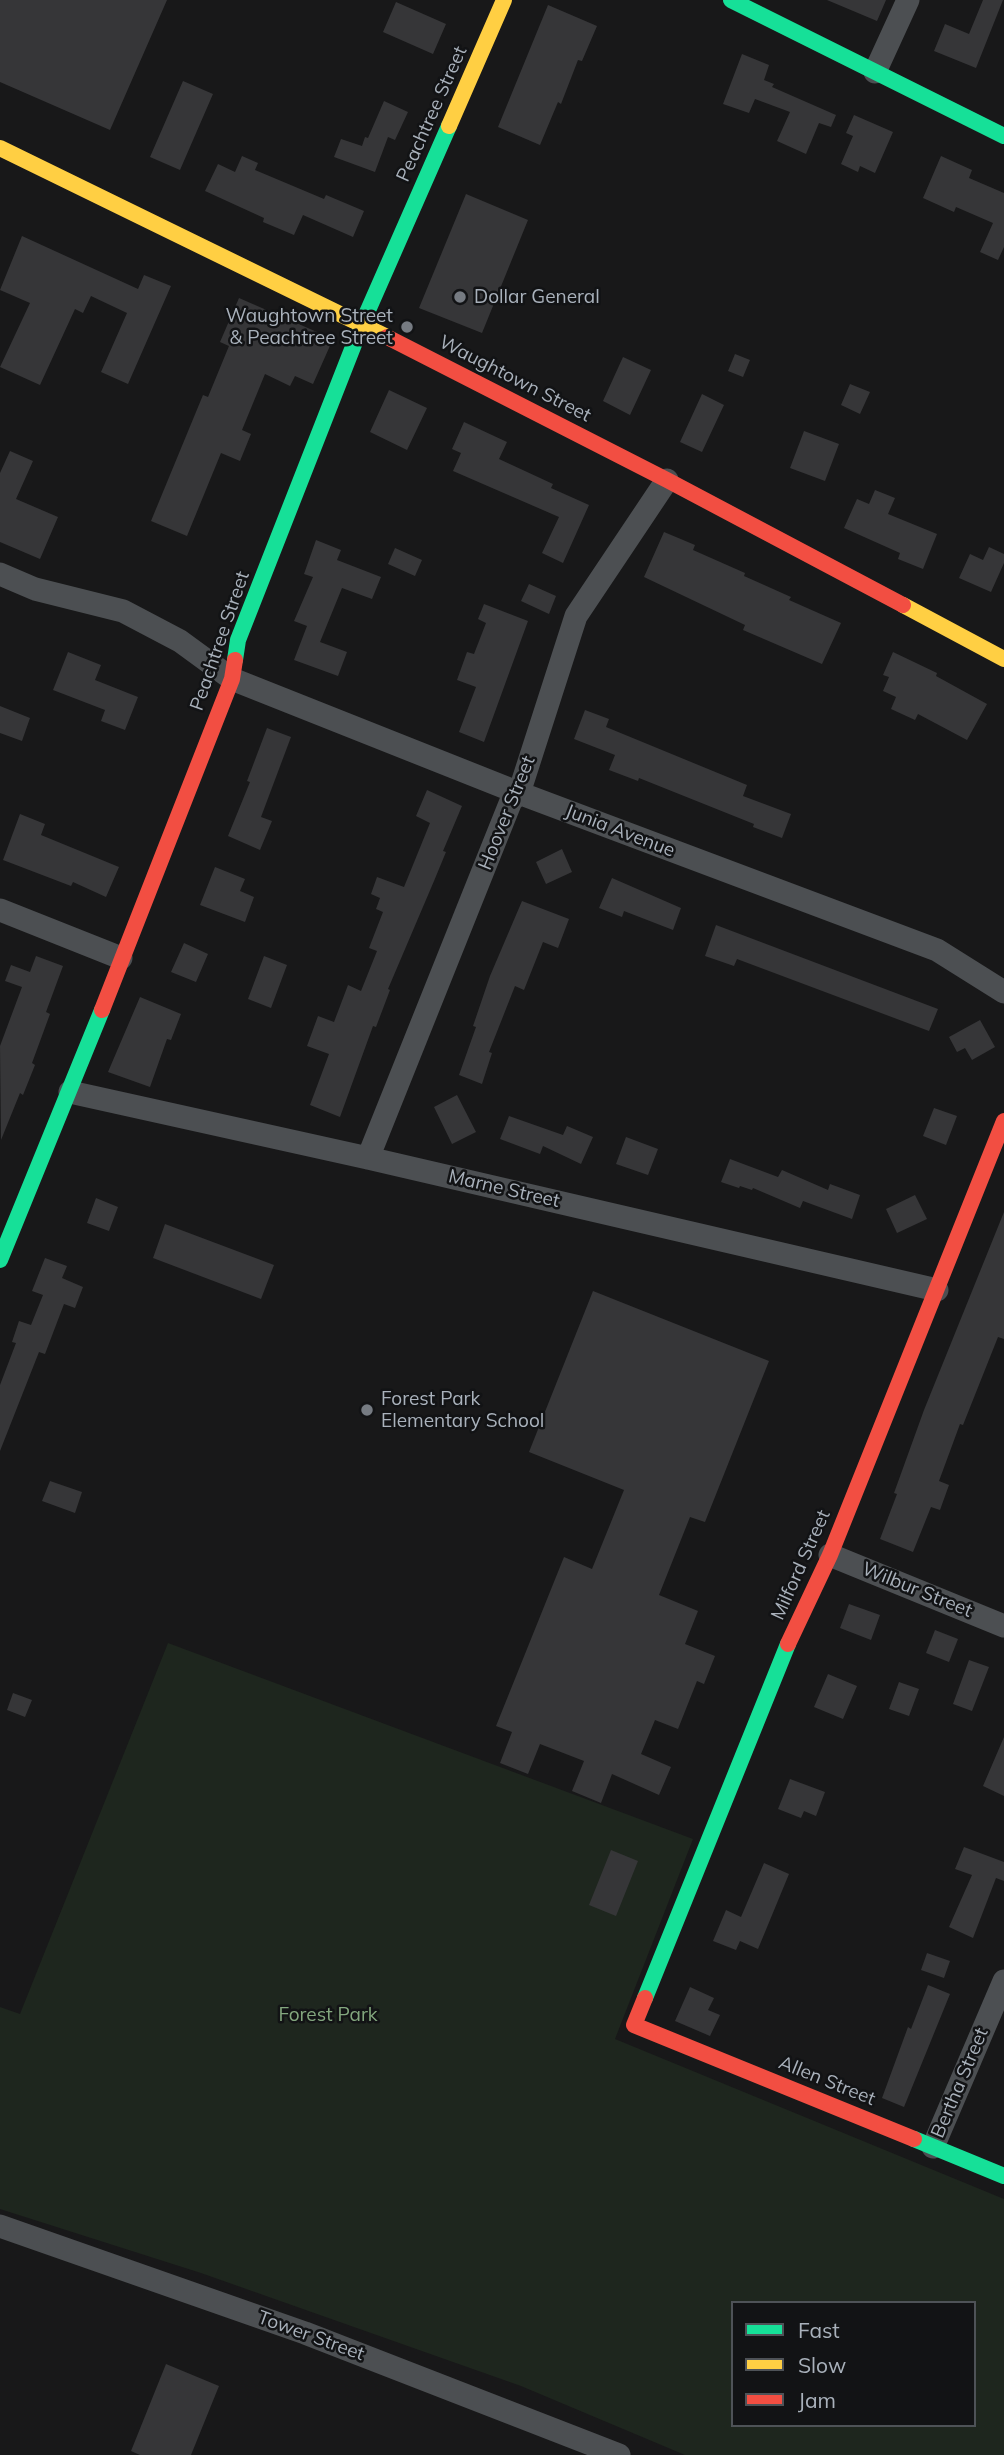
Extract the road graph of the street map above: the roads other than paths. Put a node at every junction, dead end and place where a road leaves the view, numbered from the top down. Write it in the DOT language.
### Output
graph roads {
  1 [pos="504,0"];
  2 [pos="731,0"];
  3 [pos="908,0"];
  4 [pos="875,72"];
  5 [pos="1004,136"];
  6 [pos="0,148"];
  7 [pos="362,324"];
  8 [pos="667,480"];
  9 [pos="0,574"];
  10 [pos="1004,659"];
  11 [pos="232,678"];
  12 [pos="519,793"];
  13 [pos="0,910"];
  14 [pos="121,958"];
  15 [pos="1004,992"];
  16 [pos="70,1092"];
  17 [pos="1004,1121"];
  18 [pos="368,1158"];
  19 [pos="6,1230"];
  20 [pos="0,1260"];
  21 [pos="937,1290"];
  22 [pos="830,1555"];
  23 [pos="1004,1626"];
  24 [pos="1004,1981"];
  25 [pos="634,2025"];
  26 [pos="933,2147"];
  27 [pos="1004,2176"];
  28 [pos="0,2226"];
  29 [pos="619,2455"];
  1 -- 7 [label="street, Peachtree Street"];
  2 -- 4 [label="street"];
  3 -- 4 [label="street"];
  4 -- 5 [label="street"];
  6 -- 7 [label="street, Waughtown Street"];
  7 -- 8 [label="street, Waughtown Street"];
  7 -- 11 [label="street, Peachtree Street"];
  8 -- 10 [label="street, Waughtown Street"];
  8 -- 12 [label="street, Hoover Street"];
  9 -- 11 [label="street, Junia Avenue"];
  11 -- 12 [label="street, Junia Avenue"];
  11 -- 14 [label="street, Peachtree Street"];
  12 -- 15 [label="street, Junia Avenue"];
  12 -- 18 [label="street, Hoover Street"];
  13 -- 14 [label="street"];
  14 -- 16 [label="street, Peachtree Street"];
  16 -- 18 [label="street, Marne Street"];
  16 -- 19 [label="street, Peachtree Street"];
  17 -- 21 [label="street, Milford Street"];
  18 -- 21 [label="street, Marne Street"];
  19 -- 20 [label="street, Peachtree Street"];
  21 -- 22 [label="street, Milford Street"];
  22 -- 23 [label="street, Wilbur Street"];
  22 -- 25 [label="street, Milford Street"];
  24 -- 26 [label="street, Bertha Street"];
  25 -- 26 [label="street, Allen Street"];
  26 -- 27 [label="street, Allen Street"];
  28 -- 29 [label="street, Tower Street"];
}
